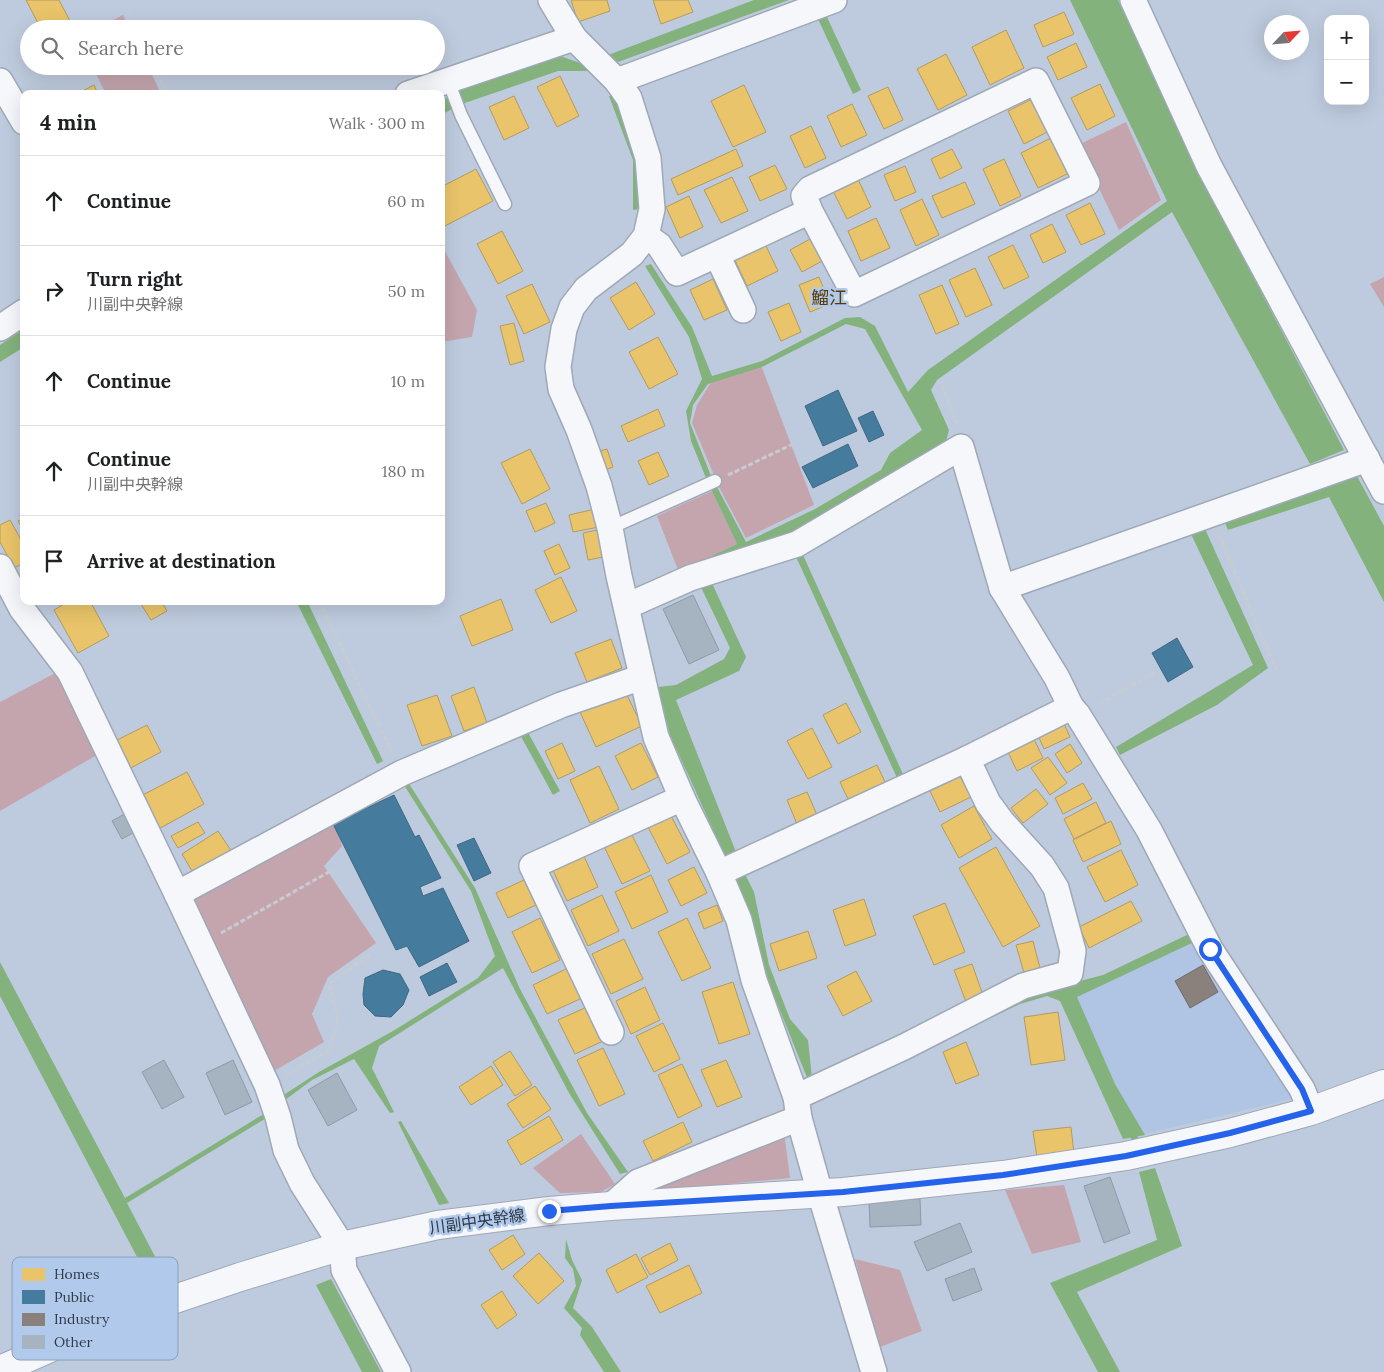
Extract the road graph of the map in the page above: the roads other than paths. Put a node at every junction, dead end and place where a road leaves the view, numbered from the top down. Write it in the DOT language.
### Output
graph roads {
  1 [pos="551,0"];
  2 [pos="1133,0"];
  3 [pos="825,2"];
  4 [pos="574,38"];
  5 [pos="448,80"];
  6 [pos="0,81"];
  7 [pos="616,81"];
  8 [pos="419,90"];
  9 [pos="20,115"];
  10 [pos="504,204"];
  11 [pos="810,211"];
  12 [pos="646,236"];
  13 [pos="717,255"];
  14 [pos="744,310"];
  15 [pos="20,315"];
  16 [pos="0,328"];
  17 [pos="1376,458"];
  18 [pos="714,481"];
  19 [pos="1384,491"];
  20 [pos="610,528"];
  21 [pos="0,567"];
  22 [pos="1002,588"];
  23 [pos="627,606"];
  24 [pos="642,677"];
  25 [pos="1075,711"];
  26 [pos="967,759"];
  27 [pos="682,798"];
  28 [pos="719,874"];
  29 [pos="177,894"];
  30 [pos="611,1032"];
  31 [pos="1384,1084"];
  32 [pos="798,1108"];
  33 [pos="1311,1111"];
  34 [pos="820,1193"];
  35 [pos="611,1206"];
  36 [pos="342,1246"];
  37 [pos="178,1298"];
  38 [pos="23,1360"];
  39 [pos="0,1370"];
  40 [pos="398,1372"];
  41 [pos="874,1372"];
  1 -- 4 [label="street"];
  2 -- 17 [label="street"];
  3 -- 7 [label="street"];
  4 -- 5 [label="street"];
  4 -- 7 [label="street"];
  5 -- 8 [label="street"];
  5 -- 10 [label="lane"];
  6 -- 9 [label="street"];
  7 -- 12 [label="street"];
  11 -- 11 [label="street"];
  11 -- 13 [label="street"];
  12 -- 13 [label="street"];
  12 -- 20 [label="street"];
  13 -- 14 [label="street"];
  15 -- 16 [label="street"];
  17 -- 19 [label="street"];
  17 -- 22 [label="street"];
  18 -- 20 [label="lane"];
  20 -- 23 [label="street"];
  21 -- 29 [label="street"];
  22 -- 23 [label="street"];
  22 -- 25 [label="street"];
  23 -- 24 [label="street"];
  24 -- 27 [label="street"];
  24 -- 29 [label="street"];
  25 -- 26 [label="street"];
  25 -- 33 [label="street"];
  26 -- 28 [label="street"];
  26 -- 32 [label="street"];
  27 -- 28 [label="street"];
  27 -- 30 [label="street"];
  28 -- 32 [label="street"];
  29 -- 36 [label="street"];
  31 -- 33 [label="street"];
  32 -- 34 [label="street"];
  32 -- 35 [label="street"];
  33 -- 34 [label="street, 川副中央幹線"];
  34 -- 35 [label="street, 川副中央幹線"];
  34 -- 41 [label="street"];
  35 -- 36 [label="street, 川副中央幹線"];
  36 -- 37 [label="street, 川副中央幹線"];
  36 -- 40 [label="street"];
  38 -- 39 [label="street, 川副中央幹線"];
}
